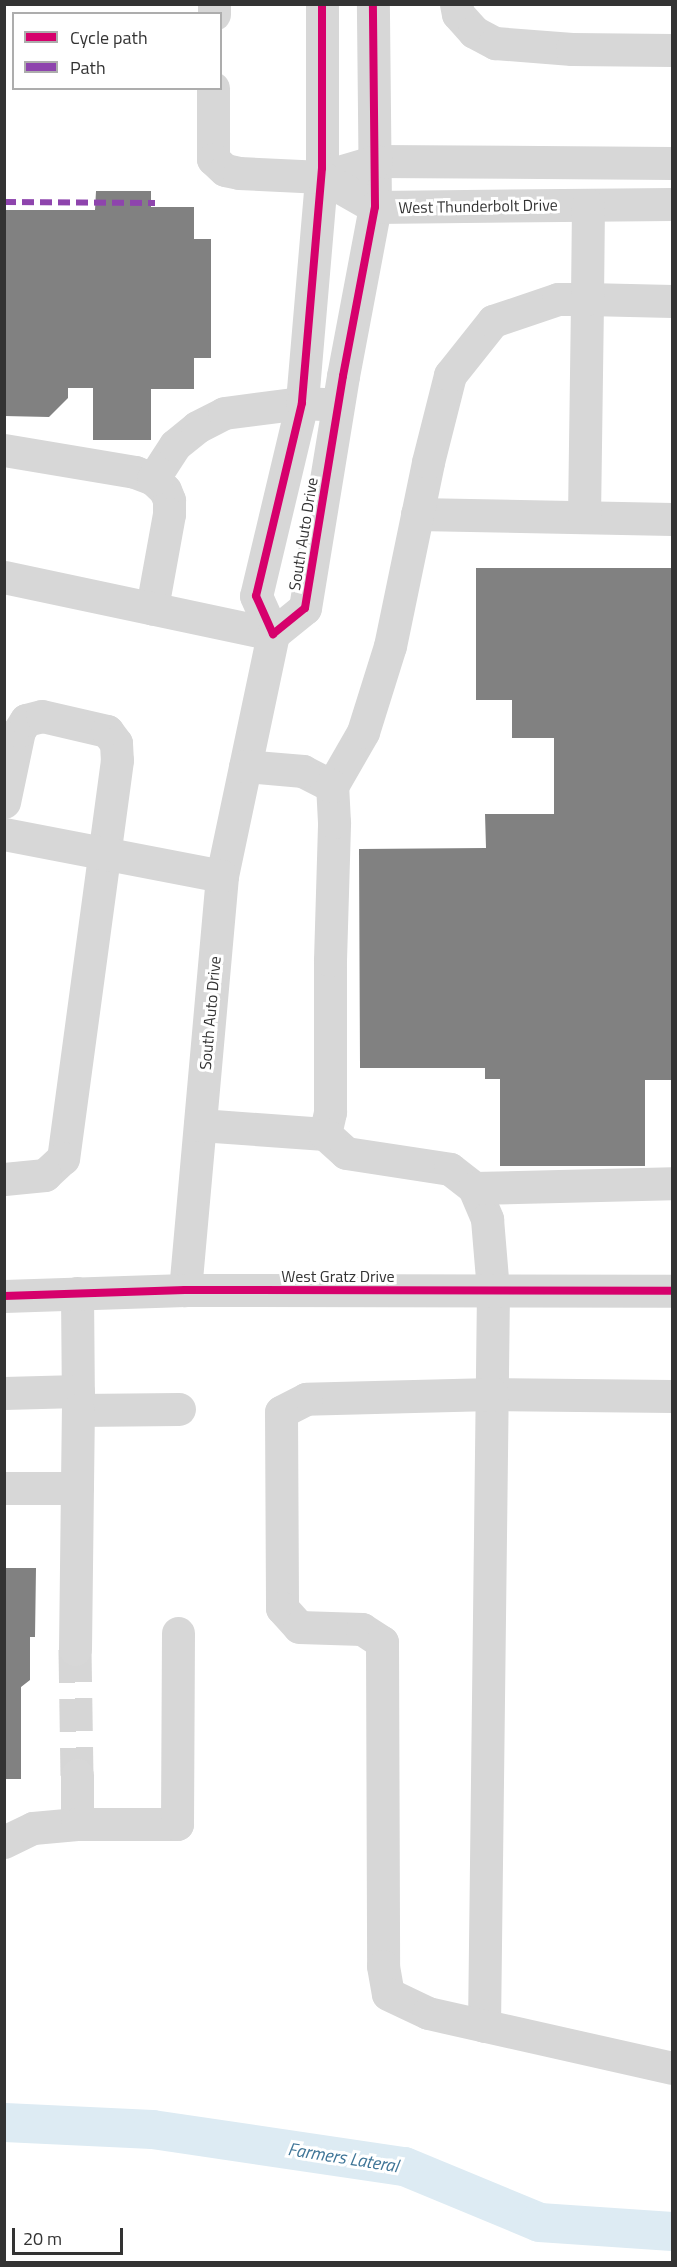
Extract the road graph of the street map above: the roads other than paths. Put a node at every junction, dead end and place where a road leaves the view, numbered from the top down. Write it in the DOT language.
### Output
graph roads {
  1 [pos="322,4"];
  2 [pos="374,4"];
  3 [pos="456,4"];
  4 [pos="672,50"];
  5 [pos="213,90"];
  6 [pos="376,161"];
  7 [pos="672,162"];
  8 [pos="322,177"];
  9 [pos="672,204"];
  10 [pos="588,205"];
  11 [pos="375,207"];
  12 [pos="587,299"];
  13 [pos="672,302"];
  14 [pos="302,403"];
  15 [pos="338,405"];
  16 [pos="4,450"];
  17 [pos="153,479"];
  18 [pos="417,514"];
  19 [pos="584,517"];
  20 [pos="672,519"];
  21 [pos="4,577"];
  22 [pos="152,608"];
  23 [pos="273,634"];
  24 [pos="245,766"];
  25 [pos="332,786"];
  26 [pos="4,802"];
  27 [pos="4,834"];
  28 [pos="104,854"];
  29 [pos="222,876"];
  30 [pos="200,1125"];
  31 [pos="325,1134"];
  32 [pos="4,1179"];
  33 [pos="672,1183"];
  34 [pos="474,1188"];
  35 [pos="185,1290"];
  36 [pos="493,1290"];
  37 [pos="672,1291"];
  38 [pos="77,1293"];
  39 [pos="4,1296"];
  40 [pos="4,1393"];
  41 [pos="492,1394"];
  42 [pos="672,1396"];
  43 [pos="78,1401"];
  44 [pos="179,1409"];
  45 [pos="4,1488"];
  46 [pos="77,1488"];
  47 [pos="178,1633"];
  48 [pos="75,1649"];
  49 [pos="77,1775"];
  50 [pos="77,1824"];
  51 [pos="4,1842"];
  52 [pos="484,2026"];
  53 [pos="672,2068"];
  1 -- 8 [label="street, South Auto Drive"];
  2 -- 6 [label="street, South Auto Drive"];
  3 -- 4 [label="street"];
  5 -- 8 [label="street"];
  6 -- 7 [label="street"];
  6 -- 8 [label="street"];
  6 -- 11 [label="street, South Auto Drive"];
  8 -- 11 [label="street, West Thunderbolt Drive"];
  8 -- 14 [label="street, South Auto Drive"];
  9 -- 10 [label="street, West Thunderbolt Drive"];
  10 -- 11 [label="street, West Thunderbolt Drive"];
  10 -- 12 [label="street"];
  11 -- 15 [label="street, South Auto Drive"];
  12 -- 13 [label="street"];
  12 -- 18 [label="street"];
  12 -- 19 [label="street"];
  14 -- 15 [label="street"];
  14 -- 17 [label="street"];
  14 -- 23 [label="street, South Auto Drive"];
  15 -- 23 [label="street, South Auto Drive"];
  16 -- 17 [label="street"];
  17 -- 22 [label="street"];
  18 -- 19 [label="street"];
  18 -- 25 [label="street"];
  19 -- 20 [label="street"];
  21 -- 22 [label="street"];
  22 -- 23 [label="street"];
  23 -- 24 [label="street, South Auto Drive"];
  24 -- 25 [label="street"];
  24 -- 29 [label="street, South Auto Drive"];
  25 -- 31 [label="street"];
  26 -- 28 [label="street"];
  27 -- 28 [label="street"];
  28 -- 29 [label="street"];
  28 -- 32 [label="street"];
  29 -- 30 [label="street, South Auto Drive"];
  30 -- 31 [label="street"];
  30 -- 35 [label="street, South Auto Drive"];
  31 -- 34 [label="street"];
  33 -- 34 [label="street"];
  34 -- 36 [label="street"];
  35 -- 36 [label="street, West Gratz Drive"];
  35 -- 38 [label="street, West Gratz Drive"];
  36 -- 37 [label="street, West Gratz Drive"];
  36 -- 41 [label="street"];
  38 -- 39 [label="street, West Gratz Drive"];
  38 -- 43 [label="street"];
  40 -- 43 [label="street"];
  41 -- 42 [label="street"];
  41 -- 52 [label="street"];
  41 -- 52 [label="street"];
  43 -- 44 [label="street"];
  43 -- 46 [label="street"];
  45 -- 46 [label="street"];
  46 -- 48 [label="street"];
  47 -- 50 [label="street"];
  49 -- 50 [label="street"];
  50 -- 51 [label="street"];
  52 -- 53 [label="street"];
}
